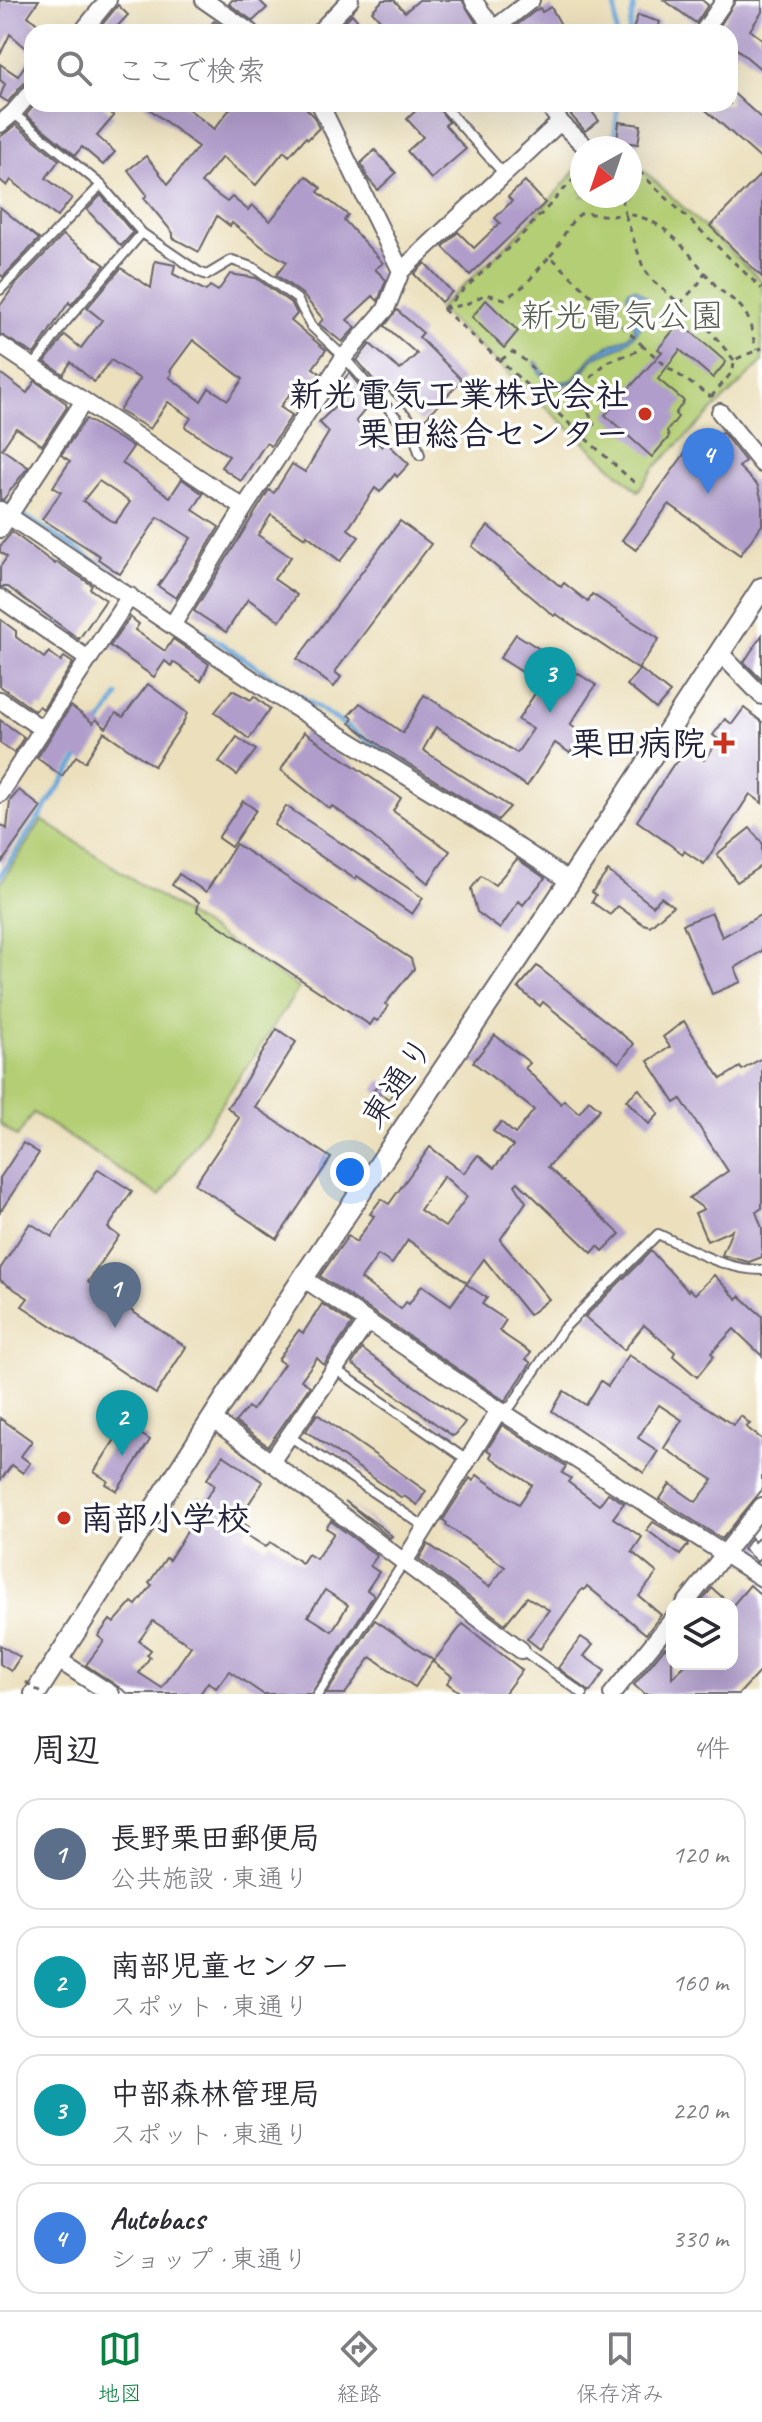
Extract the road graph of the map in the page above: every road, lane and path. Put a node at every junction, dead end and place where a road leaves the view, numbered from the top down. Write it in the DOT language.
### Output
graph roads {
  1 [pos="108,0"];
  2 [pos="204,0"];
  3 [pos="350,0"];
  4 [pos="473,0"];
  5 [pos="531,0"];
  6 [pos="725,0"];
  7 [pos="88,24"];
  8 [pos="238,24"];
  9 [pos="327,24"];
  10 [pos="489,24"];
  11 [pos="502,24"];
  12 [pos="708,24"];
  13 [pos="24,98"];
  14 [pos="324,112"];
  15 [pos="449,112"];
  16 [pos="553,112"];
  17 [pos="4,114"];
  18 [pos="560,122"];
  19 [pos="575,136"];
  20 [pos="503,173"];
  21 [pos="642,174"];
  22 [pos="570,183"];
  23 [pos="101,185"];
  24 [pos="624,208"];
  25 [pos="625,214"];
  26 [pos="142,233"];
  27 [pos="550,256"];
  28 [pos="401,271"];
  29 [pos="705,272"];
  30 [pos="1,286"];
  31 [pos="762,289"];
  32 [pos="680,304"];
  33 [pos="443,309"];
  34 [pos="0,345"];
  35 [pos="643,346"];
  36 [pos="759,349"];
  37 [pos="344,357"];
  38 [pos="734,360"];
  39 [pos="500,361"];
  40 [pos="33,367"];
  41 [pos="578,390"];
  42 [pos="711,397"];
  43 [pos="84,401"];
  44 [pos="720,412"];
  45 [pos="585,438"];
  46 [pos="420,455"];
  47 [pos="762,464"];
  48 [pos="638,486"];
  49 [pos="244,508"];
  50 [pos="3,518"];
  51 [pos="762,588"];
  52 [pos="130,596"];
  53 [pos="0,598"];
  54 [pos="173,624"];
  55 [pos="720,653"];
  56 [pos="88,659"];
  57 [pos="762,696"];
  58 [pos="0,700"];
  59 [pos="42,729"];
  60 [pos="1,791"];
  61 [pos="569,881"];
  62 [pos="762,1270"];
  63 [pos="303,1278"];
  64 [pos="367,1322"];
  65 [pos="335,1369"];
  66 [pos="499,1410"];
  67 [pos="212,1419"];
  68 [pos="289,1436"];
  69 [pos="468,1461"];
  70 [pos="271,1462"];
  71 [pos="762,1506"];
  72 [pos="425,1528"];
  73 [pos="725,1554"];
  74 [pos="404,1562"];
  75 [pos="762,1578"];
  76 [pos="690,1598"];
  77 [pos="666,1627"];
  78 [pos="521,1650"];
  79 [pos="57,1659"];
  80 [pos="30,1688"];
  81 [pos="43,1694"];
  82 [pos="111,1694"];
  83 [pos="318,1694"];
  84 [pos="583,1694"];
  85 [pos="612,1694"];
  1 -- 7 [label="street"];
  2 -- 8 [label="street"];
  3 -- 9 [label="street"];
  4 -- 10 [label="street"];
  5 -- 11 [label="street"];
  6 -- 12 [label="street"];
  13 -- 17 [label="street"];
  14 -- 28 [label="street"];
  15 -- 20 [label="lane"];
  16 -- 18 [label="street"];
  17 -- 23 [label="lane"];
  18 -- 19 [label="street"];
  18 -- 20 [label="street"];
  20 -- 28 [label="street"];
  21 -- 31 [label="path"];
  22 -- 33 [label="path"];
  23 -- 26 [label="lane"];
  23 -- 30 [label="lane"];
  24 -- 25 [label="path"];
  25 -- 27 [label="path"];
  25 -- 29 [label="path"];
  25 -- 32 [label="path"];
  26 -- 37 [label="lane"];
  26 -- 40 [label="lane"];
  27 -- 33 [label="path"];
  27 -- 35 [label="path"];
  28 -- 37 [label="street"];
  29 -- 32 [label="path"];
  29 -- 36 [label="path"];
  32 -- 38 [label="path"];
  33 -- 39 [label="path"];
  34 -- 40 [label="street"];
  35 -- 41 [label="path"];
  35 -- 42 [label="path"];
  36 -- 38 [label="path"];
  37 -- 46 [label="lane"];
  37 -- 49 [label="street"];
  38 -- 42 [label="path"];
  39 -- 41 [label="path"];
  39 -- 45 [label="path"];
  40 -- 43 [label="street"];
  41 -- 45 [label="path"];
  42 -- 44 [label="path"];
  43 -- 49 [label="street"];
  43 -- 50 [label="street"];
  44 -- 47 [label="street"];
  45 -- 48 [label="path"];
  49 -- 54 [label="street"];
  50 -- 52 [label="street"];
  51 -- 55 [label="street, 東通り"];
  52 -- 54 [label="street"];
  52 -- 56 [label="street"];
  53 -- 56 [label="street"];
  54 -- 61 [label="street"];
  55 -- 57 [label="street"];
  55 -- 61 [label="street, 東通り"];
  56 -- 59 [label="street"];
  58 -- 59 [label="street"];
  59 -- 60 [label="street"];
  61 -- 63 [label="street, 東通り"];
  62 -- 66 [label="lane"];
  63 -- 64 [label="street"];
  63 -- 67 [label="street, 東通り"];
  64 -- 65 [label="street"];
  64 -- 66 [label="street"];
  65 -- 68 [label="street"];
  65 -- 69 [label="lane"];
  66 -- 69 [label="street"];
  66 -- 73 [label="street"];
  67 -- 70 [label="street"];
  67 -- 79 [label="street, 東通り"];
  68 -- 70 [label="street"];
  68 -- 72 [label="lane"];
  69 -- 72 [label="street"];
  70 -- 74 [label="street"];
  71 -- 73 [label="street"];
  72 -- 74 [label="street"];
  73 -- 75 [label="street"];
  73 -- 76 [label="street"];
  74 -- 78 [label="street"];
  74 -- 83 [label="lane"];
  77 -- 85 [label="street"];
  78 -- 84 [label="lane"];
  79 -- 80 [label="street, 東通り"];
  79 -- 82 [label="street"];
  80 -- 81 [label="path, bridge"];
}
